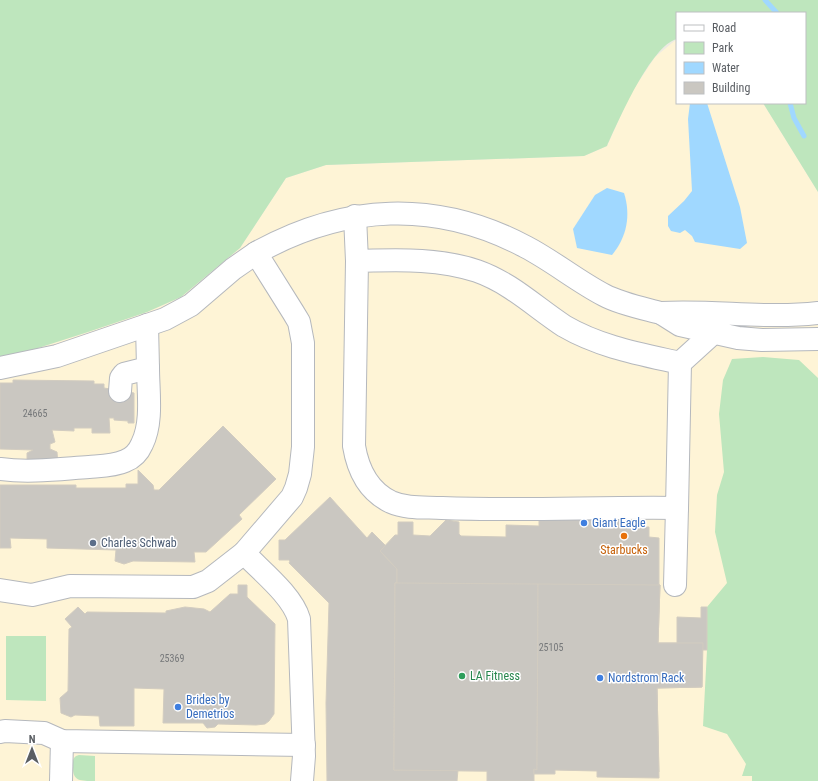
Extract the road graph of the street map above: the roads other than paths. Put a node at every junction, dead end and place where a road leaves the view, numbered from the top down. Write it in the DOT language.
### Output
graph roads {
  1 [pos="355,216"];
  2 [pos="256,253"];
  3 [pos="357,261"];
  4 [pos="661,313"];
  5 [pos="818,313"];
  6 [pos="147,325"];
  7 [pos="713,333"];
  8 [pos="818,339"];
  9 [pos="680,363"];
  10 [pos="0,368"];
  11 [pos="148,368"];
  12 [pos="120,391"];
  13 [pos="0,469"];
  14 [pos="677,508"];
  15 [pos="244,553"];
  16 [pos="675,585"];
  17 [pos="0,590"];
  18 [pos="0,732"];
  19 [pos="62,741"];
  20 [pos="304,745"];
  21 [pos="61,781"];
  22 [pos="302,781"];
  1 -- 2 [label="lane"];
  1 -- 3 [label="lane"];
  1 -- 4 [label="lane"];
  2 -- 6 [label="lane"];
  2 -- 15 [label="lane"];
  3 -- 9 [label="lane"];
  3 -- 14 [label="lane"];
  4 -- 5 [label="lane"];
  4 -- 7 [label="lane"];
  6 -- 10 [label="lane"];
  6 -- 11 [label="lane"];
  7 -- 8 [label="lane"];
  7 -- 9 [label="lane"];
  9 -- 14 [label="lane"];
  11 -- 12 [label="lane"];
  11 -- 13 [label="lane"];
  14 -- 16 [label="lane"];
  15 -- 17 [label="lane"];
  15 -- 20 [label="lane"];
  18 -- 19 [label="lane"];
  19 -- 20 [label="lane"];
  19 -- 21 [label="lane"];
  20 -- 22 [label="lane"];
}
